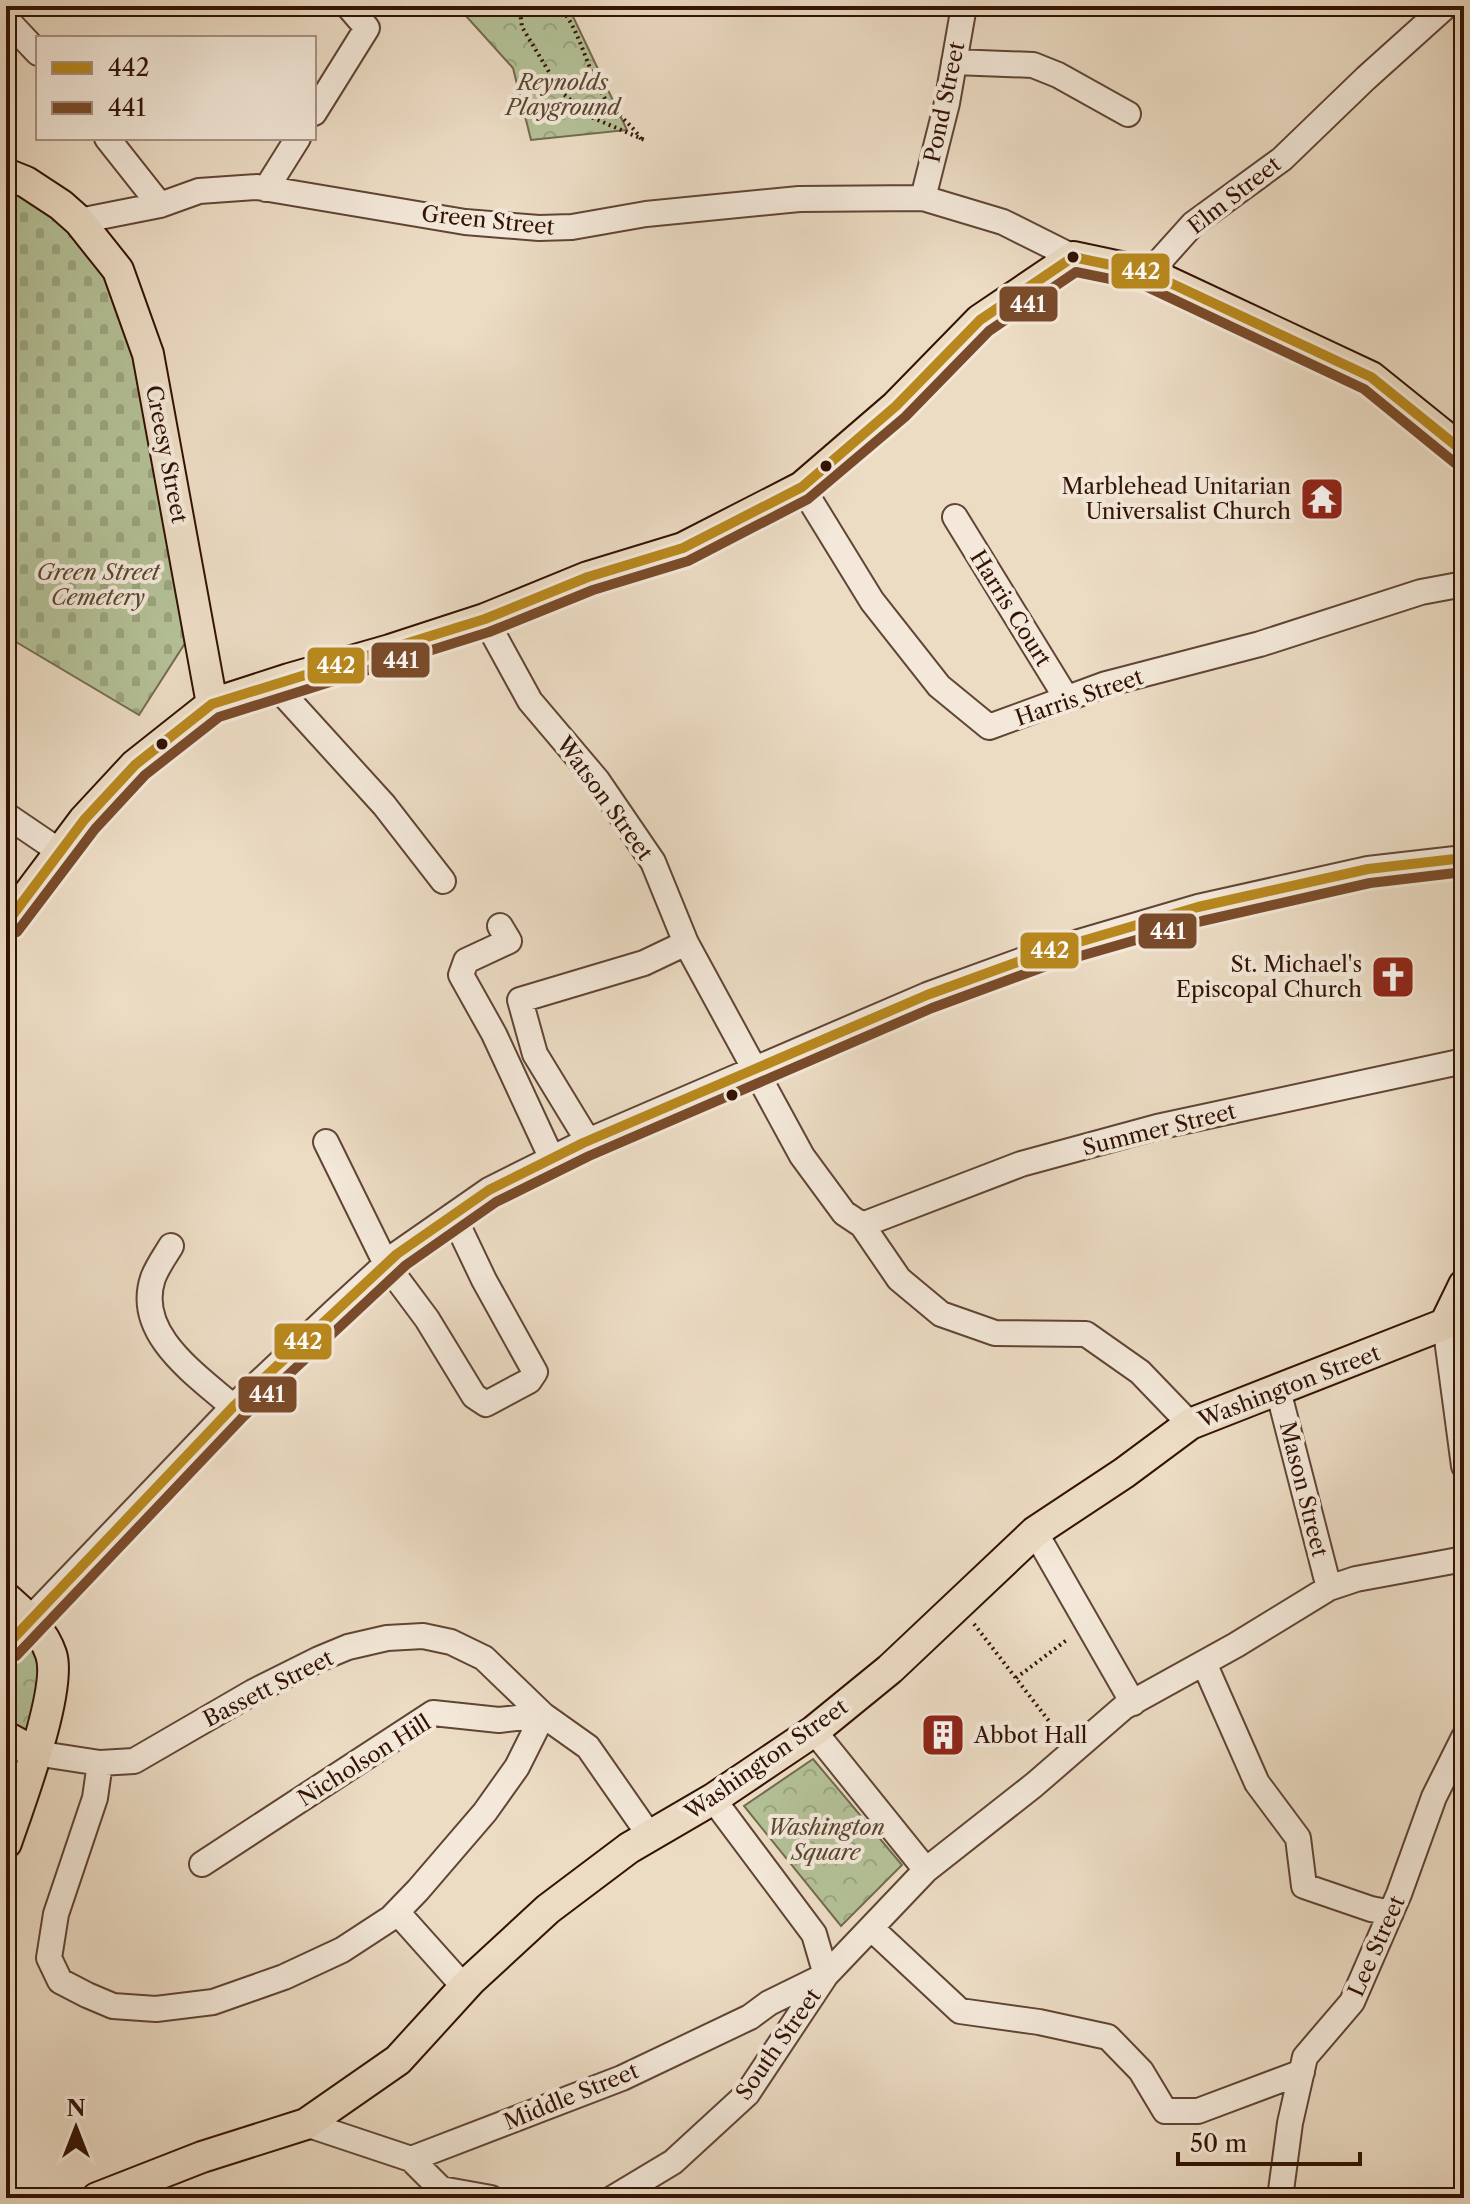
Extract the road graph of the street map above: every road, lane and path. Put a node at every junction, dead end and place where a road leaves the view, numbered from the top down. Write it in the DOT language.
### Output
graph roads {
  1 [pos="348,6"];
  2 [pos="523,6"];
  3 [pos="559,6"];
  4 [pos="964,6"];
  5 [pos="1446,6"];
  6 [pos="6,19"];
  7 [pos="36,51"];
  8 [pos="954,62"];
  9 [pos="316,110"];
  10 [pos="1128,114"];
  11 [pos="109,140"];
  12 [pos="297,140"];
  13 [pos="6,174"];
  14 [pos="266,189"];
  15 [pos="923,198"];
  16 [pos="160,205"];
  17 [pos="79,221"];
  18 [pos="1073,257"];
  19 [pos="1149,273"];
  20 [pos="1464,452"];
  21 [pos="802,487"];
  22 [pos="955,517"];
  23 [pos="1464,584"];
  24 [pos="485,619"];
  25 [pos="274,684"];
  26 [pos="1067,699"];
  27 [pos="212,704"];
  28 [pos="6,815"];
  29 [pos="59,851"];
  30 [pos="1464,858"];
  31 [pos="443,881"];
  32 [pos="6,924"];
  33 [pos="500,926"];
  34 [pos="686,943"];
  35 [pos="1464,1061"];
  36 [pos="755,1070"];
  37 [pos="588,1141"];
  38 [pos="326,1142"];
  39 [pos="552,1159"];
  40 [pos="453,1215"];
  41 [pos="862,1225"];
  42 [pos="171,1246"];
  43 [pos="386,1264"];
  44 [pos="1464,1285"];
  45 [pos="1445,1324"];
  46 [pos="1278,1390"];
  47 [pos="233,1407"];
  48 [pos="1190,1424"];
  49 [pos="1464,1466"];
  50 [pos="1035,1532"];
  51 [pos="1464,1559"];
  52 [pos="1329,1588"];
  53 [pos="6,1598"];
  54 [pos="958,1603"];
  55 [pos="30,1619"];
  56 [pos="1089,1627"];
  57 [pos="6,1646"];
  58 [pos="1204,1663"];
  59 [pos="1016,1678"];
  60 [pos="1133,1703"];
  61 [pos="543,1715"];
  62 [pos="814,1731"];
  63 [pos="6,1737"];
  64 [pos="1464,1737"];
  65 [pos="1073,1752"];
  66 [pos="35,1753"];
  67 [pos="100,1763"];
  68 [pos="713,1799"];
  69 [pos="650,1836"];
  70 [pos="6,1843"];
  71 [pos="202,1864"];
  72 [pos="926,1870"];
  73 [pos="397,1912"];
  74 [pos="1391,1913"];
  75 [pos="871,1928"];
  76 [pos="826,1975"];
  77 [pos="465,1988"];
  78 [pos="1302,2072"];
  79 [pos="306,2124"];
  80 [pos="411,2159"];
  81 [pos="97,2198"];
  82 [pos="491,2198"];
  83 [pos="613,2198"];
  84 [pos="1280,2198"];
  1 -- 9 [label="street"];
  2 -- 3 [label="path"];
  4 -- 8 [label="street, Pond Street"];
  5 -- 19 [label="street, Elm Street"];
  6 -- 7 [label="street"];
  8 -- 10 [label="street"];
  8 -- 15 [label="street, Pond Street"];
  11 -- 16 [label="street"];
  12 -- 14 [label="street"];
  13 -- 17 [label="main road"];
  14 -- 15 [label="street, Green Street"];
  14 -- 16 [label="street, Green Street"];
  15 -- 18 [label="street, Green Street"];
  16 -- 17 [label="street, Green Street"];
  17 -- 27 [label="main road, Creesy Street"];
  18 -- 19 [label="main road"];
  18 -- 21 [label="main road"];
  19 -- 20 [label="main road"];
  21 -- 24 [label="main road"];
  21 -- 26 [label="street, Harris Street"];
  22 -- 26 [label="street, Harris Court"];
  23 -- 26 [label="street, Harris Street"];
  24 -- 25 [label="main road"];
  24 -- 34 [label="street, Watson Street"];
  25 -- 27 [label="main road"];
  25 -- 31 [label="street"];
  27 -- 29 [label="main road"];
  28 -- 29 [label="street"];
  29 -- 32 [label="main road"];
  30 -- 36 [label="street"];
  33 -- 39 [label="street"];
  34 -- 36 [label="street, Watson Street"];
  34 -- 37 [label="street"];
  35 -- 41 [label="street, Summer Street"];
  36 -- 37 [label="street"];
  36 -- 41 [label="street, Watson Street"];
  37 -- 39 [label="street"];
  38 -- 43 [label="street"];
  39 -- 40 [label="street"];
  40 -- 43 [label="street"];
  40 -- 43 [label="street"];
  41 -- 48 [label="street, Watson Street"];
  42 -- 47 [label="street"];
  43 -- 47 [label="street"];
  44 -- 45 [label="main road"];
  45 -- 46 [label="main road, Washington Street"];
  45 -- 49 [label="street"];
  46 -- 48 [label="main road, Washington Street"];
  46 -- 52 [label="street, Mason Street"];
  47 -- 55 [label="street"];
  48 -- 50 [label="main road, Washington Street"];
  50 -- 54 [label="main road, Washington Street"];
  50 -- 56 [label="street"];
  51 -- 52 [label="street"];
  52 -- 58 [label="street"];
  53 -- 55 [label="main road"];
  54 -- 59 [label="path"];
  54 -- 62 [label="main road, Washington Street"];
  55 -- 57 [label="main road"];
  55 -- 66 [label="main road"];
  56 -- 59 [label="path"];
  56 -- 60 [label="street"];
  58 -- 60 [label="street"];
  58 -- 74 [label="street"];
  59 -- 65 [label="path"];
  60 -- 65 [label="street"];
  61 -- 67 [label="street, Bassett Street"];
  61 -- 69 [label="street, Bassett Street"];
  61 -- 71 [label="street, Nicholson Hill"];
  61 -- 73 [label="street"];
  62 -- 68 [label="main road, Washington Street"];
  62 -- 72 [label="street"];
  63 -- 66 [label="main road, Bassett Street"];
  64 -- 74 [label="street, Lee Street"];
  65 -- 72 [label="street"];
  66 -- 67 [label="street, Bassett Street"];
  66 -- 70 [label="main road"];
  67 -- 73 [label="street"];
  68 -- 69 [label="main road, Washington Street"];
  68 -- 76 [label="street"];
  69 -- 77 [label="main road, Washington Street"];
  72 -- 75 [label="street, South Street"];
  73 -- 77 [label="street"];
  74 -- 78 [label="street, Lee Street"];
  75 -- 76 [label="street, South Street"];
  75 -- 78 [label="street"];
  76 -- 80 [label="street, Middle Street"];
  76 -- 83 [label="street, South Street"];
  77 -- 79 [label="main road, Washington Street"];
  78 -- 84 [label="street, Lee Street"];
  79 -- 80 [label="street"];
  79 -- 81 [label="main road, Washington Street"];
  80 -- 82 [label="street"];
}
